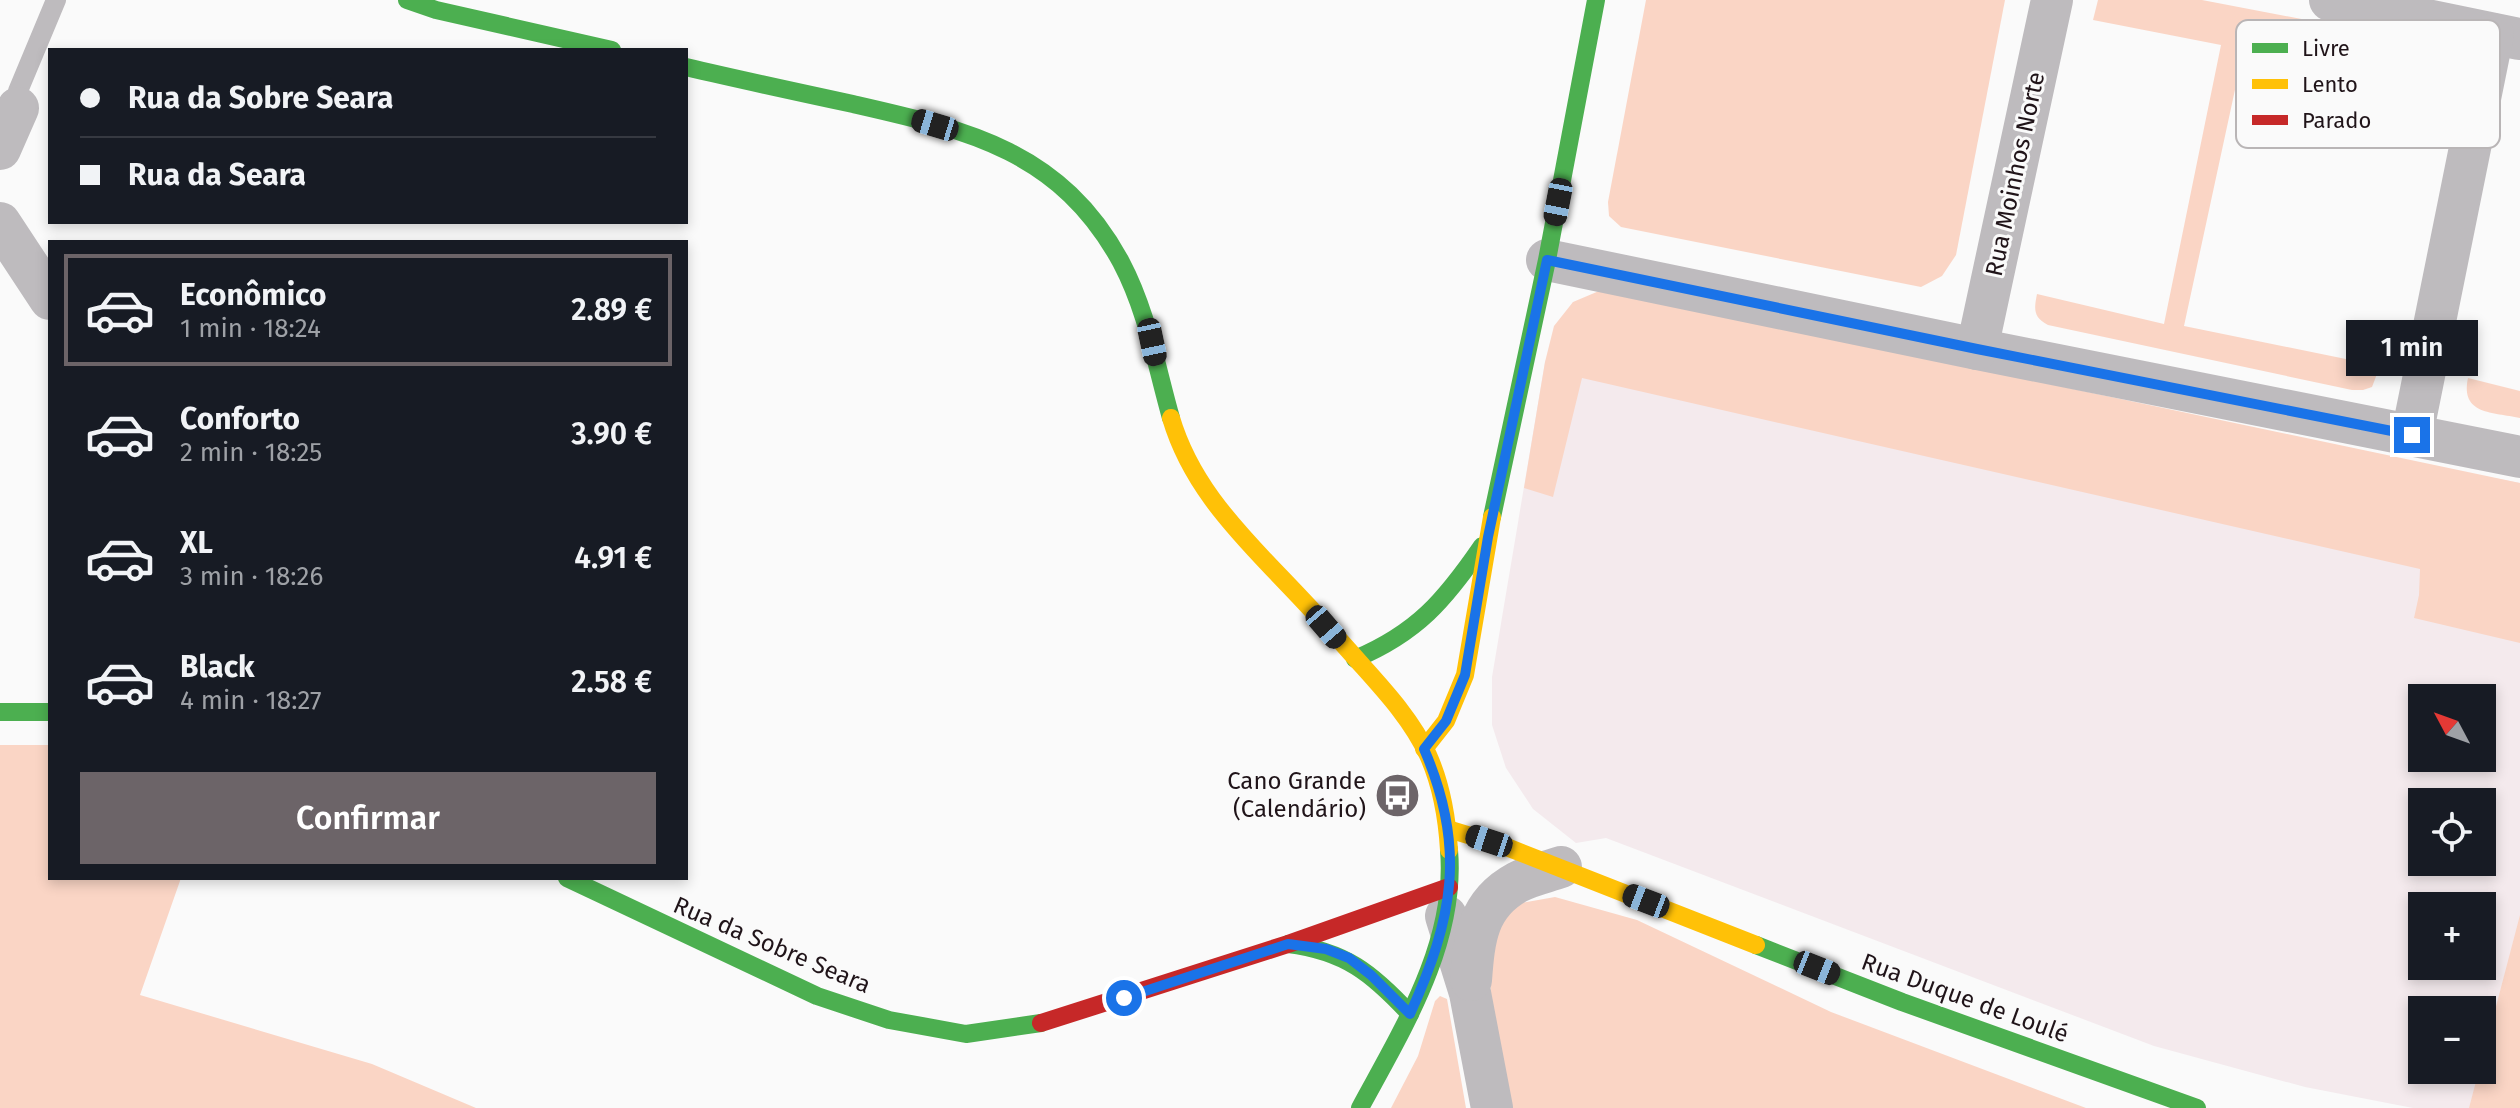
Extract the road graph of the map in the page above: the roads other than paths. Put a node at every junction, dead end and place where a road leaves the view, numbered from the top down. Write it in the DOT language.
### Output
graph roads {
  1 [pos="56,0"];
  2 [pos="407,0"];
  3 [pos="1596,0"];
  4 [pos="2052,0"];
  5 [pos="2330,0"];
  6 [pos="2428,20"];
  7 [pos="2506,36"];
  8 [pos="603,48"];
  9 [pos="2500,61"];
  10 [pos="688,67"];
  11 [pos="18,108"];
  12 [pos="2480,148"];
  13 [pos="0,149"];
  14 [pos="0,223"];
  15 [pos="1547,260"];
  16 [pos="48,296"];
  17 [pos="1977,349"];
  18 [pos="2412,435"];
  19 [pos="2520,457"];
  20 [pos="1488,537"];
  21 [pos="1355,659"];
  22 [pos="0,712"];
  23 [pos="48,712"];
  24 [pos="1424,749"];
  25 [pos="1448,829"];
  26 [pos="1561,867"];
  27 [pos="571,880"];
  28 [pos="1448,901"];
  29 [pos="1288,944"];
  30 [pos="1470,993"];
  31 [pos="1410,1014"];
  32 [pos="1360,1108"];
  33 [pos="1492,1108"];
  34 [pos="2197,1108"];
  1 -- 11 [label="lane"];
  2 -- 8 [label="street"];
  3 -- 15 [label="street"];
  4 -- 17 [label="street, Rua Moinhos Norte"];
  5 -- 6 [label="street"];
  7 -- 9 [label="street"];
  10 -- 21 [label="street"];
  11 -- 13 [label="street"];
  12 -- 18 [label="street"];
  14 -- 16 [label="street"];
  15 -- 17 [label="street"];
  15 -- 20 [label="street"];
  17 -- 18 [label="street"];
  18 -- 19 [label="street"];
  20 -- 21 [label="street"];
  20 -- 24 [label="street"];
  21 -- 24 [label="street"];
  22 -- 23 [label="street"];
  24 -- 25 [label="street"];
  25 -- 26 [label="street, Rua Duque de Loulé"];
  25 -- 28 [label="street"];
  26 -- 30 [label="street"];
  26 -- 34 [label="street, Rua Duque de Loulé"];
  27 -- 29 [label="street, Rua da Sobre Seara"];
  28 -- 29 [label="street, Rua da Sobre Seara"];
  28 -- 30 [label="street"];
  28 -- 31 [label="street"];
  29 -- 31 [label="street, Rua da Sobre Seara"];
  30 -- 33 [label="street"];
  31 -- 32 [label="street"];
}
